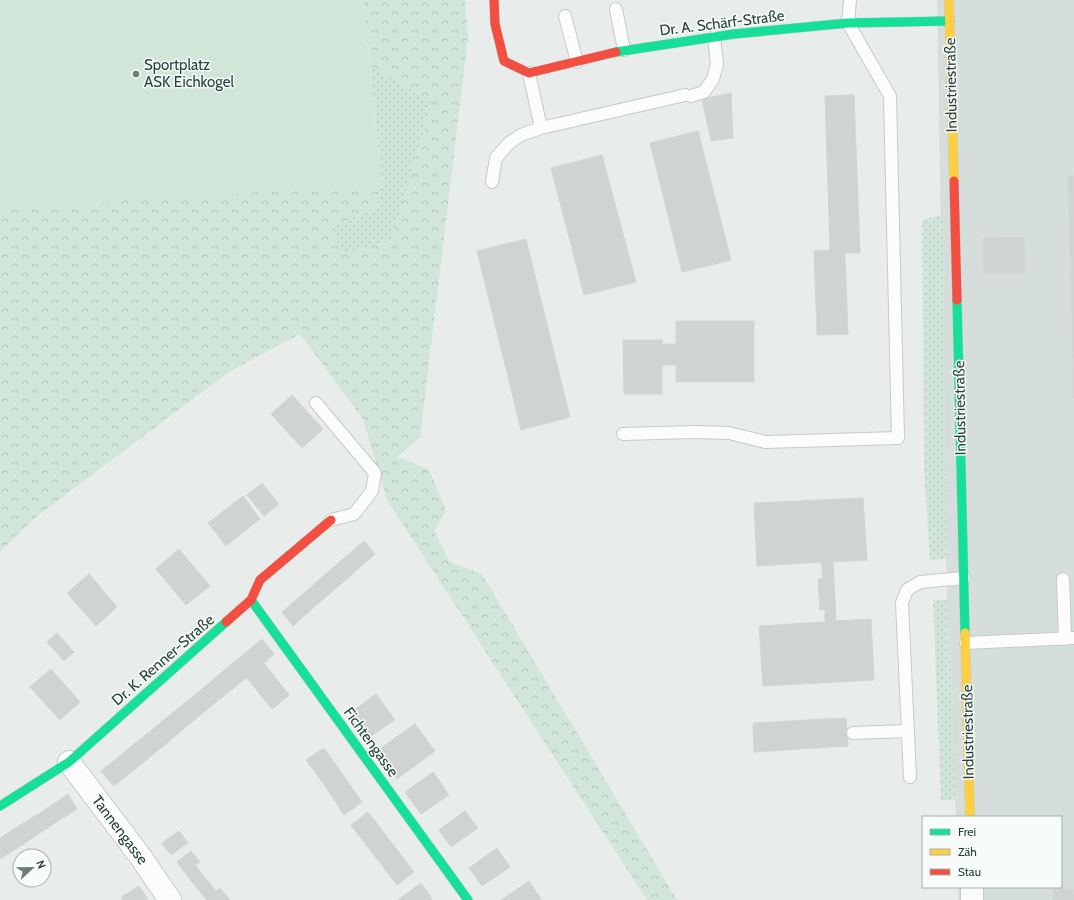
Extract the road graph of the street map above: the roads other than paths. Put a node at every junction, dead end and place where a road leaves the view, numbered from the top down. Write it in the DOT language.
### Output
graph roads {
  1 [pos="494,0"];
  2 [pos="850,0"];
  3 [pos="949,0"];
  4 [pos="616,9"];
  5 [pos="565,16"];
  6 [pos="950,21"];
  7 [pos="848,23"];
  8 [pos="714,37"];
  9 [pos="624,50"];
  10 [pos="577,62"];
  11 [pos="529,73"];
  12 [pos="541,128"];
  13 [pos="492,182"];
  14 [pos="316,403"];
  15 [pos="623,434"];
  16 [pos="331,520"];
  17 [pos="964,578"];
  18 [pos="1063,579"];
  19 [pos="251,600"];
  20 [pos="1070,639"];
  21 [pos="966,643"];
  22 [pos="907,731"];
  23 [pos="853,733"];
  24 [pos="69,762"];
  25 [pos="910,777"];
  26 [pos="0,806"];
  27 [pos="970,816"];
  28 [pos="972,888"];
  29 [pos="170,900"];
  30 [pos="468,900"];
  31 [pos="972,900"];
  1 -- 11 [label="street"];
  2 -- 7 [label="lane"];
  3 -- 6 [label="street, Industriestraße"];
  4 -- 9 [label="lane"];
  5 -- 10 [label="lane"];
  6 -- 7 [label="street, Dr. A. Schärf-Straße"];
  6 -- 17 [label="street, Industriestraße"];
  7 -- 8 [label="street, Dr. A. Schärf-Straße"];
  7 -- 15 [label="lane"];
  8 -- 9 [label="street, Dr. A. Schärf-Straße"];
  8 -- 12 [label="lane"];
  9 -- 10 [label="street, Dr. A. Schärf-Straße"];
  10 -- 11 [label="street, Dr. A. Schärf-Straße"];
  11 -- 12 [label="lane"];
  12 -- 13 [label="lane"];
  14 -- 16 [label="lane"];
  16 -- 19 [label="street, Dr. K. Renner-Straße"];
  17 -- 21 [label="street, Industriestraße"];
  17 -- 22 [label="lane"];
  18 -- 20 [label="lane"];
  19 -- 24 [label="street, Dr. K. Renner-Straße"];
  19 -- 30 [label="street, Fichtengasse"];
  20 -- 21 [label="lane"];
  21 -- 27 [label="street, Industriestraße"];
  22 -- 23 [label="lane"];
  22 -- 25 [label="lane"];
  24 -- 26 [label="street, Dr. K. Renner-Straße"];
  24 -- 29 [label="street, Tannengasse"];
  28 -- 31 [label="street"];
}
